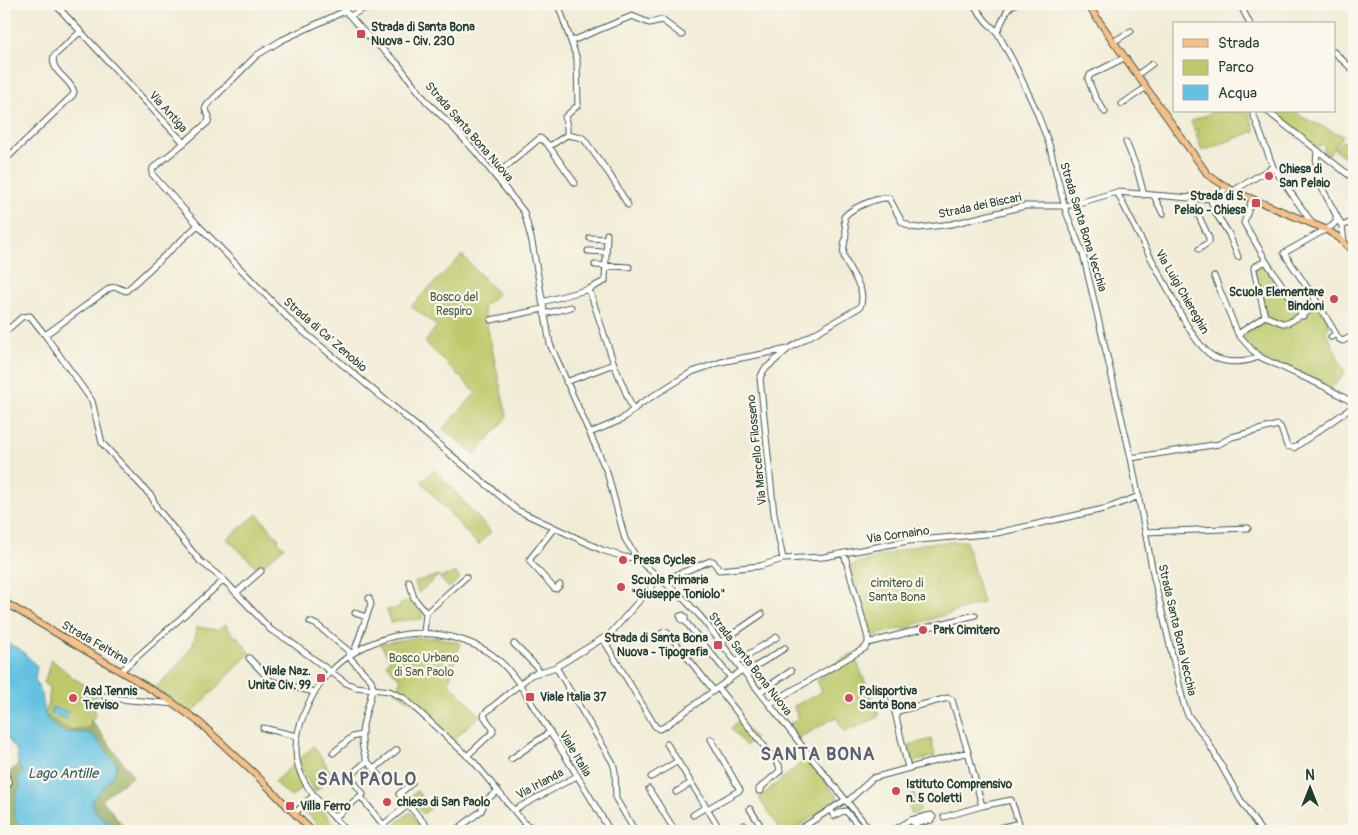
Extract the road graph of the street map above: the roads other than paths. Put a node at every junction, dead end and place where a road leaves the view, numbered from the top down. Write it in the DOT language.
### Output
graph roads {
  1 [pos="55,4"];
  2 [pos="339,4"];
  3 [pos="373,4"];
  4 [pos="558,4"];
  5 [pos="973,4"];
  6 [pos="1015,4"];
  7 [pos="1087,4"];
  8 [pos="1240,4"];
  9 [pos="345,11"];
  10 [pos="350,16"];
  11 [pos="1249,22"];
  12 [pos="1131,31"];
  13 [pos="80,32"];
  14 [pos="997,32"];
  15 [pos="682,35"];
  16 [pos="572,41"];
  17 [pos="1113,42"];
  18 [pos="1336,54"];
  19 [pos="1124,58"];
  20 [pos="1152,64"];
  21 [pos="1354,71"];
  22 [pos="1136,75"];
  23 [pos="1146,88"];
  24 [pos="1122,104"];
  25 [pos="1105,112"];
  26 [pos="1252,112"];
  27 [pos="1268,112"];
  28 [pos="567,135"];
  29 [pos="1126,142"];
  30 [pos="184,143"];
  31 [pos="548,144"];
  32 [pos="1317,150"];
  33 [pos="5,158"];
  34 [pos="1273,167"];
  35 [pos="495,176"];
  36 [pos="1354,179"];
  37 [pos="575,183"];
  38 [pos="1230,190"];
  39 [pos="1117,192"];
  40 [pos="1144,195"];
  41 [pos="1154,196"];
  42 [pos="1190,197"];
  43 [pos="1210,198"];
  44 [pos="1252,199"];
  45 [pos="628,205"];
  46 [pos="1064,206"];
  47 [pos="1163,214"];
  48 [pos="1305,216"];
  49 [pos="1336,220"];
  50 [pos="1354,221"];
  51 [pos="198,225"];
  52 [pos="1342,226"];
  53 [pos="1325,229"];
  54 [pos="1335,235"];
  55 [pos="590,238"];
  56 [pos="1344,242"];
  57 [pos="1199,248"];
  58 [pos="588,251"];
  59 [pos="606,252"];
  60 [pos="1354,252"];
  61 [pos="1238,257"];
  62 [pos="1265,259"];
  63 [pos="594,265"];
  64 [pos="606,265"];
  65 [pos="629,267"];
  66 [pos="1214,276"];
  67 [pos="589,289"];
  68 [pos="542,302"];
  69 [pos="1319,305"];
  70 [pos="571,307"];
  71 [pos="543,312"];
  72 [pos="1265,316"];
  73 [pos="1303,316"];
  74 [pos="491,320"];
  75 [pos="4,333"];
  76 [pos="1238,334"];
  77 [pos="45,335"];
  78 [pos="1353,336"];
  79 [pos="1354,343"];
  80 [pos="788,349"];
  81 [pos="1259,356"];
  82 [pos="614,364"];
  83 [pos="566,382"];
  84 [pos="1354,404"];
  85 [pos="632,410"];
  86 [pos="590,433"];
  87 [pos="1131,458"];
  88 [pos="1139,496"];
  89 [pos="554,528"];
  90 [pos="1248,528"];
  91 [pos="1145,532"];
  92 [pos="844,553"];
  93 [pos="638,558"];
  94 [pos="783,559"];
  95 [pos="261,571"];
  96 [pos="466,577"];
  97 [pos="660,577"];
  98 [pos="224,580"];
  99 [pos="409,581"];
  100 [pos="665,582"];
  101 [pos="560,585"];
  102 [pos="236,593"];
  103 [pos="369,598"];
  104 [pos="4,602"];
  105 [pos="355,613"];
  106 [pos="426,613"];
  107 [pos="762,614"];
  108 [pos="975,615"];
  109 [pos="366,617"];
  110 [pos="685,620"];
  111 [pos="310,622"];
  112 [pos="424,634"];
  113 [pos="777,637"];
  114 [pos="672,638"];
  115 [pos="603,639"];
  116 [pos="721,642"];
  117 [pos="868,643"];
  118 [pos="514,644"];
  119 [pos="785,648"];
  120 [pos="351,654"];
  121 [pos="249,658"];
  122 [pos="736,662"];
  123 [pos="556,667"];
  124 [pos="120,671"];
  125 [pos="743,671"];
  126 [pos="791,671"];
  127 [pos="329,672"];
  128 [pos="538,672"];
  129 [pos="731,678"];
  130 [pos="521,686"];
  131 [pos="373,689"];
  132 [pos="716,689"];
  133 [pos="890,691"];
  134 [pos="314,692"];
  135 [pos="760,692"];
  136 [pos="104,696"];
  137 [pos="175,704"];
  138 [pos="769,704"];
  139 [pos="896,716"];
  140 [pos="263,728"];
  141 [pos="550,732"];
  142 [pos="361,735"];
  143 [pos="298,736"];
  144 [pos="711,739"];
  145 [pos="667,744"];
  146 [pos="397,750"];
  147 [pos="968,752"];
  148 [pos="333,753"];
  149 [pos="467,756"];
  150 [pos="511,759"];
  151 [pos="367,761"];
  152 [pos="678,761"];
  153 [pos="908,768"];
  154 [pos="374,769"];
  155 [pos="4,771"];
  156 [pos="577,776"];
  157 [pos="652,777"];
  158 [pos="383,779"];
  159 [pos="412,783"];
  160 [pos="691,783"];
  161 [pos="762,786"];
  162 [pos="649,789"];
  163 [pos="498,791"];
  164 [pos="4,792"];
  165 [pos="676,792"];
  166 [pos="314,795"];
  167 [pos="361,797"];
  168 [pos="846,801"];
  169 [pos="408,805"];
  170 [pos="982,806"];
  171 [pos="707,808"];
  172 [pos="750,809"];
  173 [pos="514,810"];
  174 [pos="830,810"];
  175 [pos="295,813"];
  176 [pos="693,815"];
  177 [pos="334,818"];
  178 [pos="944,818"];
  179 [pos="4,819"];
  180 [pos="911,820"];
  181 [pos="383,825"];
  182 [pos="744,825"];
  183 [pos="463,829"];
  184 [pos="13,831"];
  185 [pos="312,831"];
  186 [pos="347,831"];
  187 [pos="388,831"];
  188 [pos="431,831"];
  189 [pos="455,831"];
  190 [pos="549,831"];
  191 [pos="610,831"];
  192 [pos="635,831"];
  193 [pos="675,831"];
  194 [pos="721,831"];
  195 [pos="734,831"];
  196 [pos="764,831"];
  197 [pos="796,831"];
  198 [pos="863,831"];
  199 [pos="871,831"];
  200 [pos="892,831"];
  201 [pos="988,831"];
  202 [pos="1261,831"];
  1 -- 13 [label="street, Via Antiga"];
  2 -- 9 [label="street, Strada Santa Bona Nuova"];
  3 -- 10 [label="street"];
  4 -- 16 [label="street"];
  5 -- 14 [label="street, Strada Santa Bona Vecchia"];
  6 -- 14 [label="street"];
  7 -- 17 [label="main road"];
  8 -- 11 [label="street"];
  9 -- 10 [label="street, Strada Santa Bona Nuova"];
  9 -- 30 [label="street"];
  10 -- 35 [label="street, Strada Santa Bona Nuova"];
  12 -- 17 [label="street"];
  13 -- 30 [label="street, Via Antiga"];
  13 -- 33 [label="street"];
  14 -- 46 [label="street, Strada Santa Bona Vecchia"];
  15 -- 16 [label="street"];
  16 -- 28 [label="street"];
  17 -- 19 [label="main road"];
  18 -- 21 [label="street"];
  19 -- 22 [label="main road"];
  19 -- 25 [label="street"];
  20 -- 22 [label="street"];
  22 -- 23 [label="main road"];
  23 -- 24 [label="street"];
  23 -- 38 [label="main road"];
  26 -- 34 [label="street"];
  27 -- 32 [label="street"];
  28 -- 31 [label="street"];
  28 -- 45 [label="street"];
  29 -- 40 [label="street"];
  30 -- 51 [label="street, Via Antiga"];
  31 -- 35 [label="street"];
  31 -- 37 [label="street"];
  32 -- 36 [label="street"];
  32 -- 49 [label="street"];
  34 -- 38 [label="street"];
  34 -- 48 [label="street"];
  35 -- 68 [label="street, Strada Santa Bona Nuova"];
  38 -- 43 [label="street"];
  38 -- 44 [label="main road"];
  39 -- 40 [label="street"];
  39 -- 46 [label="street, Strada dei Biscari"];
  39 -- 81 [label="street, Via Luigi Chiereghin"];
  40 -- 41 [label="street"];
  41 -- 42 [label="street"];
  41 -- 47 [label="street"];
  42 -- 43 [label="street"];
  42 -- 57 [label="street"];
  43 -- 61 [label="street"];
  44 -- 48 [label="main road"];
  44 -- 62 [label="street"];
  46 -- 80 [label="street, Strada dei Biscari"];
  46 -- 87 [label="street, Strada Santa Bona Vecchia"];
  48 -- 53 [label="main road"];
  49 -- 52 [label="street"];
  49 -- 53 [label="street"];
  49 -- 54 [label="street"];
  50 -- 52 [label="street"];
  51 -- 77 [label="street"];
  51 -- 89 [label="street, Strada di Ca' Zenobio"];
  52 -- 56 [label="street"];
  53 -- 54 [label="main road"];
  53 -- 69 [label="street"];
  54 -- 56 [label="main road"];
  55 -- 59 [label="street"];
  56 -- 60 [label="main road"];
  58 -- 59 [label="street"];
  59 -- 64 [label="street"];
  62 -- 72 [label="street"];
  62 -- 73 [label="street"];
  63 -- 64 [label="street"];
  64 -- 65 [label="street"];
  64 -- 67 [label="street"];
  66 -- 76 [label="street"];
  67 -- 68 [label="street"];
  67 -- 82 [label="street"];
  68 -- 71 [label="street, Strada Santa Bona Nuova"];
  69 -- 73 [label="street"];
  69 -- 78 [label="street"];
  70 -- 71 [label="street"];
  71 -- 74 [label="street"];
  71 -- 83 [label="street, Strada Santa Bona Nuova"];
  72 -- 73 [label="street"];
  72 -- 76 [label="street"];
  75 -- 77 [label="street"];
  76 -- 81 [label="street"];
  77 -- 98 [label="street"];
  78 -- 79 [label="street"];
  80 -- 85 [label="street, Strada dei Biscari"];
  80 -- 94 [label="street, Via Marcello Filosseno"];
  81 -- 84 [label="street"];
  82 -- 83 [label="street"];
  82 -- 85 [label="street"];
  83 -- 86 [label="street, Strada Santa Bona Nuova"];
  84 -- 87 [label="street"];
  85 -- 86 [label="street, Strada dei Biscari"];
  86 -- 93 [label="street, Strada Santa Bona Nuova"];
  87 -- 88 [label="street, Strada Santa Bona Vecchia"];
  88 -- 91 [label="street, Strada Santa Bona Vecchia"];
  88 -- 92 [label="street, Via Cornaino"];
  89 -- 93 [label="street, Strada di Ca' Zenobio"];
  89 -- 101 [label="street"];
  90 -- 91 [label="street"];
  91 -- 202 [label="street, Strada Santa Bona Vecchia"];
  92 -- 94 [label="street, Via Cornaino"];
  92 -- 117 [label="street"];
  93 -- 97 [label="street, Strada Santa Bona Nuova"];
  94 -- 100 [label="street, Via Cornaino"];
  95 -- 102 [label="street"];
  96 -- 106 [label="street"];
  97 -- 100 [label="street, Strada Santa Bona Nuova"];
  97 -- 115 [label="street"];
  98 -- 102 [label="street"];
  98 -- 124 [label="street"];
  99 -- 106 [label="street"];
  100 -- 116 [label="street, Strada Santa Bona Nuova"];
  102 -- 127 [label="street"];
  103 -- 109 [label="street"];
  104 -- 124 [label="main road, Strada Feltrina"];
  105 -- 109 [label="street"];
  106 -- 112 [label="street"];
  107 -- 116 [label="street"];
  108 -- 117 [label="street"];
  109 -- 120 [label="street"];
  110 -- 129 [label="street"];
  111 -- 120 [label="street"];
  112 -- 120 [label="street, Viale Italia"];
  112 -- 130 [label="street, Viale Italia"];
  113 -- 122 [label="street"];
  114 -- 132 [label="street"];
  115 -- 123 [label="street"];
  115 -- 132 [label="street"];
  116 -- 122 [label="street, Strada Santa Bona Nuova"];
  117 -- 138 [label="street"];
  118 -- 128 [label="street"];
  119 -- 125 [label="street"];
  120 -- 127 [label="street"];
  120 -- 131 [label="street"];
  121 -- 134 [label="street"];
  122 -- 125 [label="street, Strada Santa Bona Nuova"];
  123 -- 128 [label="street"];
  123 -- 192 [label="street"];
  124 -- 137 [label="main road, Strada Feltrina"];
  125 -- 129 [label="street"];
  125 -- 135 [label="street, Strada Santa Bona Nuova"];
  126 -- 135 [label="street"];
  127 -- 131 [label="street"];
  127 -- 134 [label="street"];
  128 -- 130 [label="street"];
  129 -- 132 [label="street"];
  130 -- 141 [label="street, Viale Italia"];
  130 -- 149 [label="street"];
  131 -- 142 [label="street"];
  131 -- 149 [label="street"];
  132 -- 161 [label="street"];
  133 -- 139 [label="street"];
  134 -- 143 [label="street"];
  135 -- 138 [label="street, Strada Santa Bona Nuova"];
  136 -- 137 [label="street"];
  137 -- 175 [label="main road, Strada Feltrina"];
  138 -- 168 [label="street, Strada Santa Bona Nuova"];
  139 -- 147 [label="street"];
  139 -- 153 [label="street"];
  140 -- 143 [label="street"];
  141 -- 150 [label="street"];
  141 -- 156 [label="street, Viale Italia"];
  142 -- 148 [label="street"];
  142 -- 151 [label="street"];
  143 -- 166 [label="street"];
  144 -- 171 [label="street"];
  145 -- 152 [label="street"];
  146 -- 154 [label="street"];
  147 -- 153 [label="street"];
  147 -- 170 [label="street"];
  149 -- 163 [label="street"];
  151 -- 154 [label="street"];
  151 -- 167 [label="street"];
  152 -- 157 [label="street"];
  152 -- 160 [label="street"];
  153 -- 168 [label="street"];
  154 -- 158 [label="street"];
  155 -- 164 [label="street"];
  156 -- 173 [label="street, Via Irlanda"];
  156 -- 191 [label="street, Viale Italia"];
  159 -- 169 [label="street"];
  160 -- 165 [label="street"];
  160 -- 171 [label="street"];
  162 -- 193 [label="street"];
  163 -- 173 [label="street"];
  163 -- 183 [label="street"];
  166 -- 175 [label="street"];
  166 -- 177 [label="street"];
  167 -- 177 [label="street"];
  167 -- 181 [label="street"];
  168 -- 174 [label="street"];
  168 -- 199 [label="street, Strada Santa Bona Nuova"];
  169 -- 181 [label="street"];
  169 -- 188 [label="street"];
  170 -- 178 [label="street"];
  170 -- 201 [label="street"];
  171 -- 176 [label="street"];
  171 -- 194 [label="street"];
  172 -- 196 [label="street"];
  173 -- 190 [label="street"];
  174 -- 197 [label="street"];
  174 -- 198 [label="street"];
  175 -- 185 [label="main road, Strada Feltrina"];
  177 -- 186 [label="street"];
  179 -- 184 [label="street"];
  180 -- 200 [label="street"];
  181 -- 187 [label="street"];
  182 -- 195 [label="street"];
  183 -- 189 [label="street"];
}
